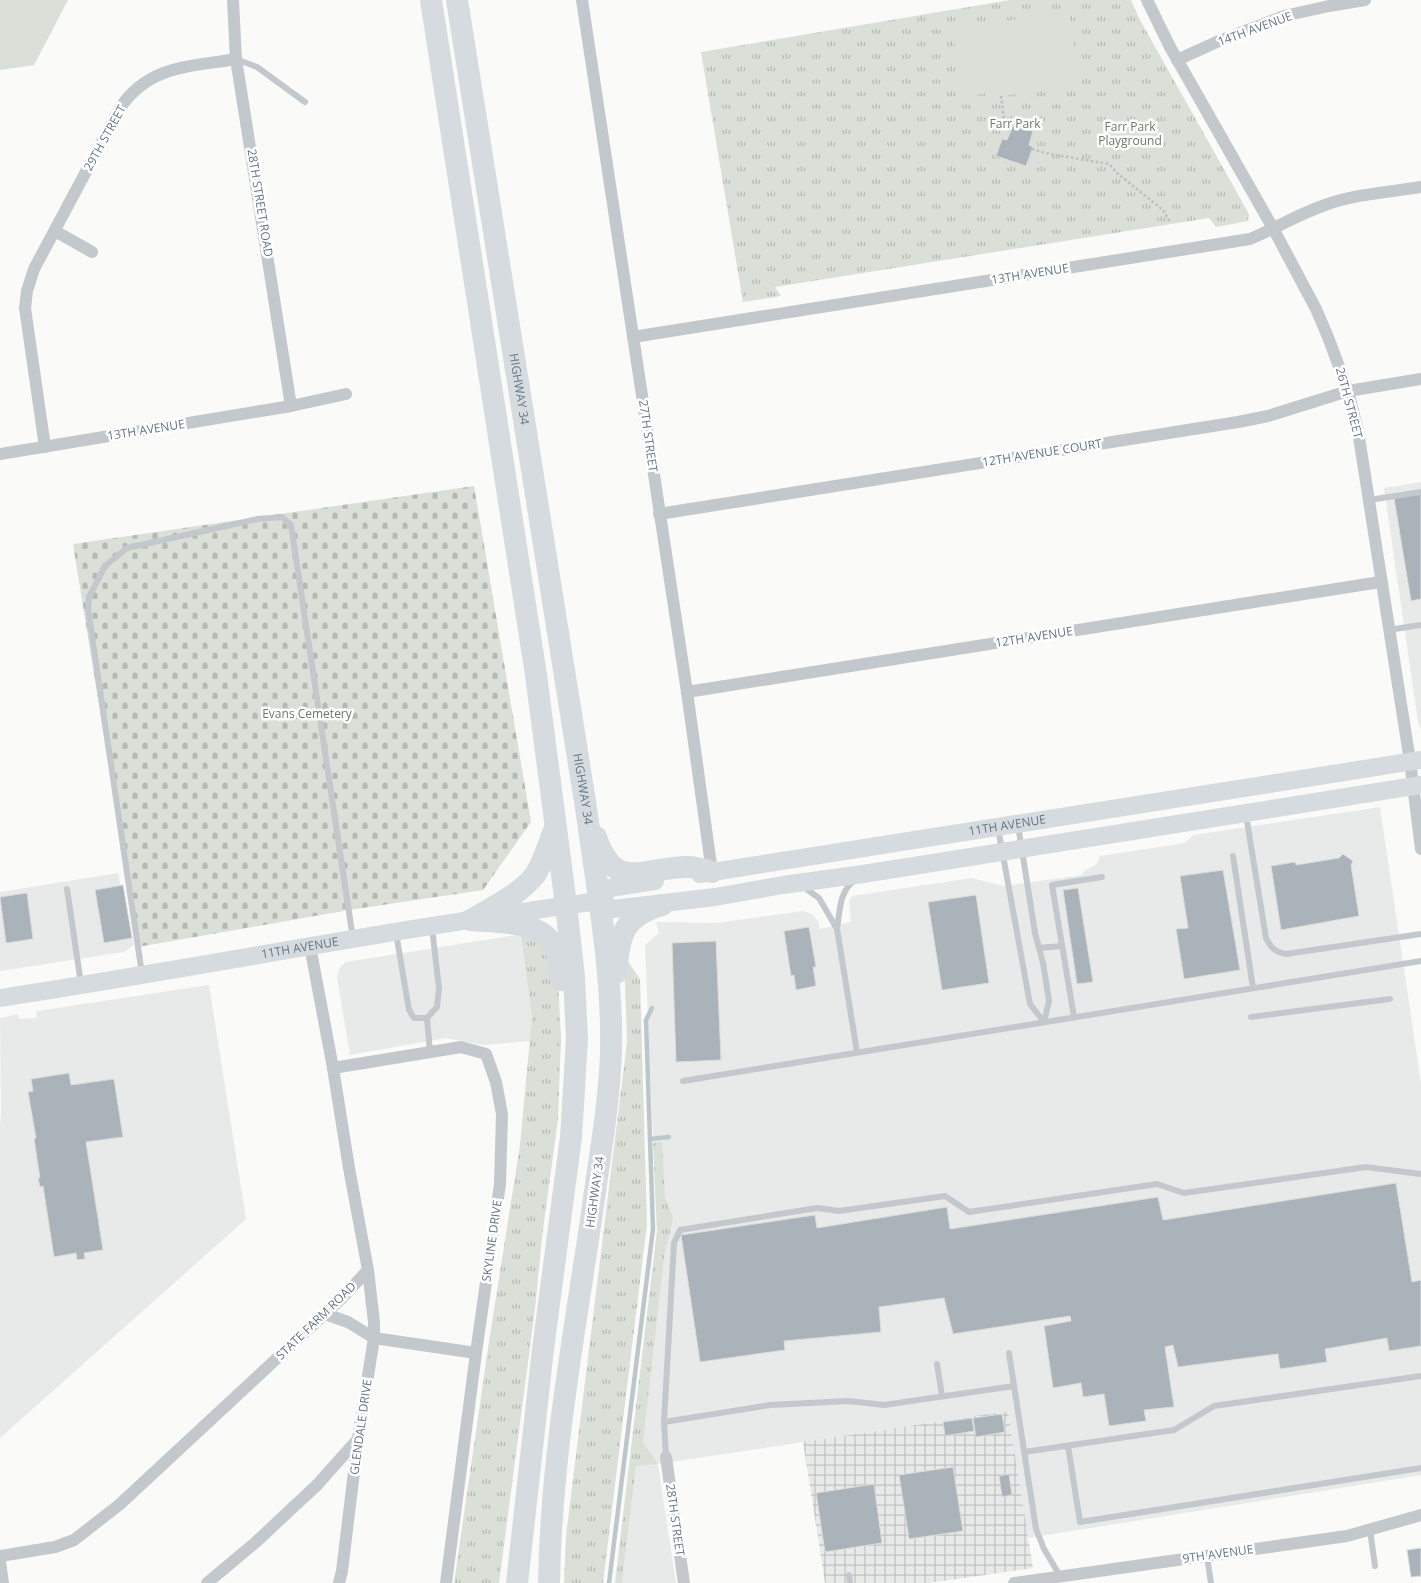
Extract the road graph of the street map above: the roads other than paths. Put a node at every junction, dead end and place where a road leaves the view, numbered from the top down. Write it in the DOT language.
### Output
graph roads {
  1 [pos="233,0"];
  2 [pos="431,0"];
  3 [pos="457,0"];
  4 [pos="582,0"];
  5 [pos="1147,0"];
  6 [pos="1365,0"];
  7 [pos="236,59"];
  8 [pos="1177,60"];
  9 [pos="305,102"];
  10 [pos="1421,187"];
  11 [pos="55,230"];
  12 [pos="1274,230"];
  13 [pos="92,252"];
  14 [pos="633,337"];
  15 [pos="1421,379"];
  16 [pos="1348,391"];
  17 [pos="346,394"];
  18 [pos="292,406"];
  19 [pos="45,447"];
  20 [pos="0,454"];
  21 [pos="1421,492"];
  22 [pos="1369,500"];
  23 [pos="659,514"];
  24 [pos="1380,582"];
  25 [pos="1421,626"];
  26 [pos="1388,630"];
  27 [pos="687,692"];
  28 [pos="1415,760"];
  29 [pos="1417,786"];
  30 [pos="586,808"];
  31 [pos="1246,812"];
  32 [pos="1018,823"];
  33 [pos="998,826"];
  34 [pos="556,827"];
  35 [pos="1021,848"];
  36 [pos="1421,849"];
  37 [pos="1002,851"];
  38 [pos="1233,856"];
  39 [pos="712,872"];
  40 [pos="863,874"];
  41 [pos="1102,877"];
  42 [pos="783,885"];
  43 [pos="67,889"];
  44 [pos="599,901"];
  45 [pos="566,905"];
  46 [pos="662,905"];
  47 [pos="471,920"];
  48 [pos="432,926"];
  49 [pos="837,928"];
  50 [pos="396,932"];
  51 [pos="1421,934"];
  52 [pos="353,939"];
  53 [pos="310,946"];
  54 [pos="1062,946"];
  55 [pos="1039,948"];
  56 [pos="1421,961"];
  57 [pos="143,976"];
  58 [pos="81,985"];
  59 [pos="1253,988"];
  60 [pos="0,998"];
  61 [pos="1390,999"];
  62 [pos="1074,1017"];
  63 [pos="1251,1017"];
  64 [pos="427,1018"];
  65 [pos="1044,1022"];
  66 [pos="611,1024"];
  67 [pos="430,1052"];
  68 [pos="857,1052"];
  69 [pos="333,1068"];
  70 [pos="683,1080"];
  71 [pos="574,1095"];
  72 [pos="1421,1174"];
  73 [pos="368,1270"];
  74 [pos="325,1314"];
  75 [pos="374,1338"];
  76 [pos="476,1353"];
  77 [pos="1009,1353"];
  78 [pos="937,1364"];
  79 [pos="1421,1376"];
  80 [pos="1014,1386"];
  81 [pos="942,1396"];
  82 [pos="664,1422"];
  83 [pos="358,1439"];
  84 [pos="1068,1446"];
  85 [pos="1024,1452"];
  86 [pos="666,1457"];
  87 [pos="1421,1468"];
  88 [pos="1421,1515"];
  89 [pos="1370,1530"];
  90 [pos="0,1556"];
  91 [pos="1207,1556"];
  92 [pos="0,1562"];
  93 [pos="1375,1566"];
  94 [pos="849,1575"];
  95 [pos="518,1580"];
  96 [pos="1060,1580"];
  97 [pos="4,1583"];
  98 [pos="207,1583"];
  99 [pos="339,1583"];
  100 [pos="446,1583"];
  101 [pos="549,1583"];
  102 [pos="684,1583"];
  103 [pos="850,1583"];
  104 [pos="1014,1583"];
  105 [pos="1211,1583"];
  1 -- 7 [label="street, 28TH STREET ROAD"];
  2 -- 34 [label="highway"];
  3 -- 30 [label="highway, HIGHWAY 34"];
  4 -- 14 [label="street, 27TH STREET"];
  5 -- 8 [label="street, 26TH STREET"];
  6 -- 8 [label="street, 14TH AVENUE"];
  7 -- 9 [label="lane"];
  7 -- 11 [label="street, 29TH STREET"];
  7 -- 18 [label="street, 28TH STREET ROAD"];
  8 -- 12 [label="street, 26TH STREET"];
  10 -- 12 [label="street, 13TH AVENUE"];
  11 -- 13 [label="street"];
  11 -- 19 [label="street, 29TH STREET"];
  12 -- 14 [label="street, 13TH AVENUE"];
  12 -- 16 [label="street, 26TH STREET"];
  14 -- 23 [label="street, 27TH STREET"];
  15 -- 16 [label="street, 12TH AVENUE COURT"];
  16 -- 22 [label="street, 26TH STREET"];
  16 -- 23 [label="street, 12TH AVENUE COURT"];
  17 -- 18 [label="street, 13TH AVENUE"];
  18 -- 19 [label="street, 13TH AVENUE"];
  19 -- 20 [label="street, 13TH AVENUE"];
  21 -- 22 [label="lane"];
  22 -- 24 [label="street, 26TH STREET"];
  23 -- 27 [label="street, 27TH STREET"];
  24 -- 26 [label="street, 26TH STREET"];
  24 -- 27 [label="street, 12TH AVENUE"];
  25 -- 26 [label="lane"];
  26 -- 28 [label="street, 26TH STREET"];
  27 -- 39 [label="street, 27TH STREET"];
  28 -- 29 [label="street, 26TH STREET"];
  28 -- 32 [label="main road, 11TH AVENUE"];
  29 -- 31 [label="main road, 11TH AVENUE"];
  29 -- 36 [label="street, 26TH STREET"];
  30 -- 39 [label="highway"];
  30 -- 44 [label="highway, HIGHWAY 34"];
  31 -- 35 [label="main road, 11TH AVENUE"];
  31 -- 51 [label="lane"];
  32 -- 33 [label="main road, 11TH AVENUE"];
  32 -- 35 [label="lane"];
  33 -- 37 [label="lane"];
  33 -- 39 [label="main road, 11TH AVENUE"];
  34 -- 45 [label="highway"];
  34 -- 47 [label="highway"];
  35 -- 37 [label="main road, 11TH AVENUE"];
  35 -- 55 [label="lane"];
  37 -- 40 [label="main road, 11TH AVENUE"];
  37 -- 65 [label="lane"];
  38 -- 59 [label="lane"];
  39 -- 44 [label="main road, 11TH AVENUE"];
  40 -- 42 [label="main road, 11TH AVENUE"];
  40 -- 49 [label="lane"];
  41 -- 54 [label="lane"];
  42 -- 46 [label="main road, 11TH AVENUE"];
  42 -- 49 [label="lane"];
  43 -- 58 [label="lane"];
  44 -- 45 [label="main road, 11TH AVENUE"];
  44 -- 46 [label="main road, 11TH AVENUE"];
  44 -- 66 [label="highway, HIGHWAY 34"];
  45 -- 47 [label="main road, 11TH AVENUE"];
  45 -- 71 [label="highway"];
  46 -- 66 [label="highway"];
  47 -- 48 [label="main road, 11TH AVENUE"];
  47 -- 71 [label="highway"];
  48 -- 50 [label="main road, 11TH AVENUE"];
  48 -- 64 [label="lane"];
  49 -- 68 [label="lane"];
  50 -- 52 [label="main road, 11TH AVENUE"];
  50 -- 64 [label="lane"];
  52 -- 53 [label="main road, 11TH AVENUE"];
  52 -- 57 [label="lane"];
  53 -- 57 [label="main road, 11TH AVENUE"];
  53 -- 69 [label="street"];
  54 -- 55 [label="lane"];
  54 -- 62 [label="lane"];
  55 -- 65 [label="lane"];
  56 -- 59 [label="lane"];
  57 -- 58 [label="main road, 11TH AVENUE"];
  58 -- 60 [label="main road, 11TH AVENUE"];
  59 -- 62 [label="lane"];
  61 -- 63 [label="lane"];
  62 -- 65 [label="lane"];
  64 -- 67 [label="lane"];
  65 -- 68 [label="lane"];
  66 -- 101 [label="highway, HIGHWAY 34"];
  67 -- 69 [label="street, SKYLINE DRIVE"];
  67 -- 76 [label="street, SKYLINE DRIVE"];
  68 -- 70 [label="lane"];
  69 -- 73 [label="street"];
  71 -- 95 [label="highway"];
  72 -- 82 [label="lane"];
  73 -- 74 [label="street, STATE FARM ROAD"];
  73 -- 75 [label="street, GLENDALE DRIVE"];
  74 -- 75 [label="street"];
  74 -- 90 [label="street, STATE FARM ROAD"];
  75 -- 76 [label="street"];
  75 -- 83 [label="street, GLENDALE DRIVE"];
  76 -- 100 [label="street, SKYLINE DRIVE"];
  77 -- 80 [label="lane"];
  78 -- 81 [label="lane"];
  79 -- 84 [label="lane"];
  80 -- 81 [label="lane"];
  80 -- 85 [label="lane"];
  81 -- 82 [label="lane"];
  82 -- 86 [label="lane"];
  83 -- 98 [label="street"];
  83 -- 99 [label="street, GLENDALE DRIVE"];
  84 -- 85 [label="lane"];
  84 -- 87 [label="lane"];
  85 -- 96 [label="lane"];
  86 -- 102 [label="street, 28TH STREET"];
  88 -- 89 [label="street, 9TH AVENUE"];
  89 -- 91 [label="street, 9TH AVENUE"];
  89 -- 93 [label="lane"];
  91 -- 96 [label="street, 9TH AVENUE"];
  91 -- 105 [label="lane"];
  92 -- 97 [label="street"];
  94 -- 103 [label="lane"];
  96 -- 104 [label="street, 9TH AVENUE"];
}
